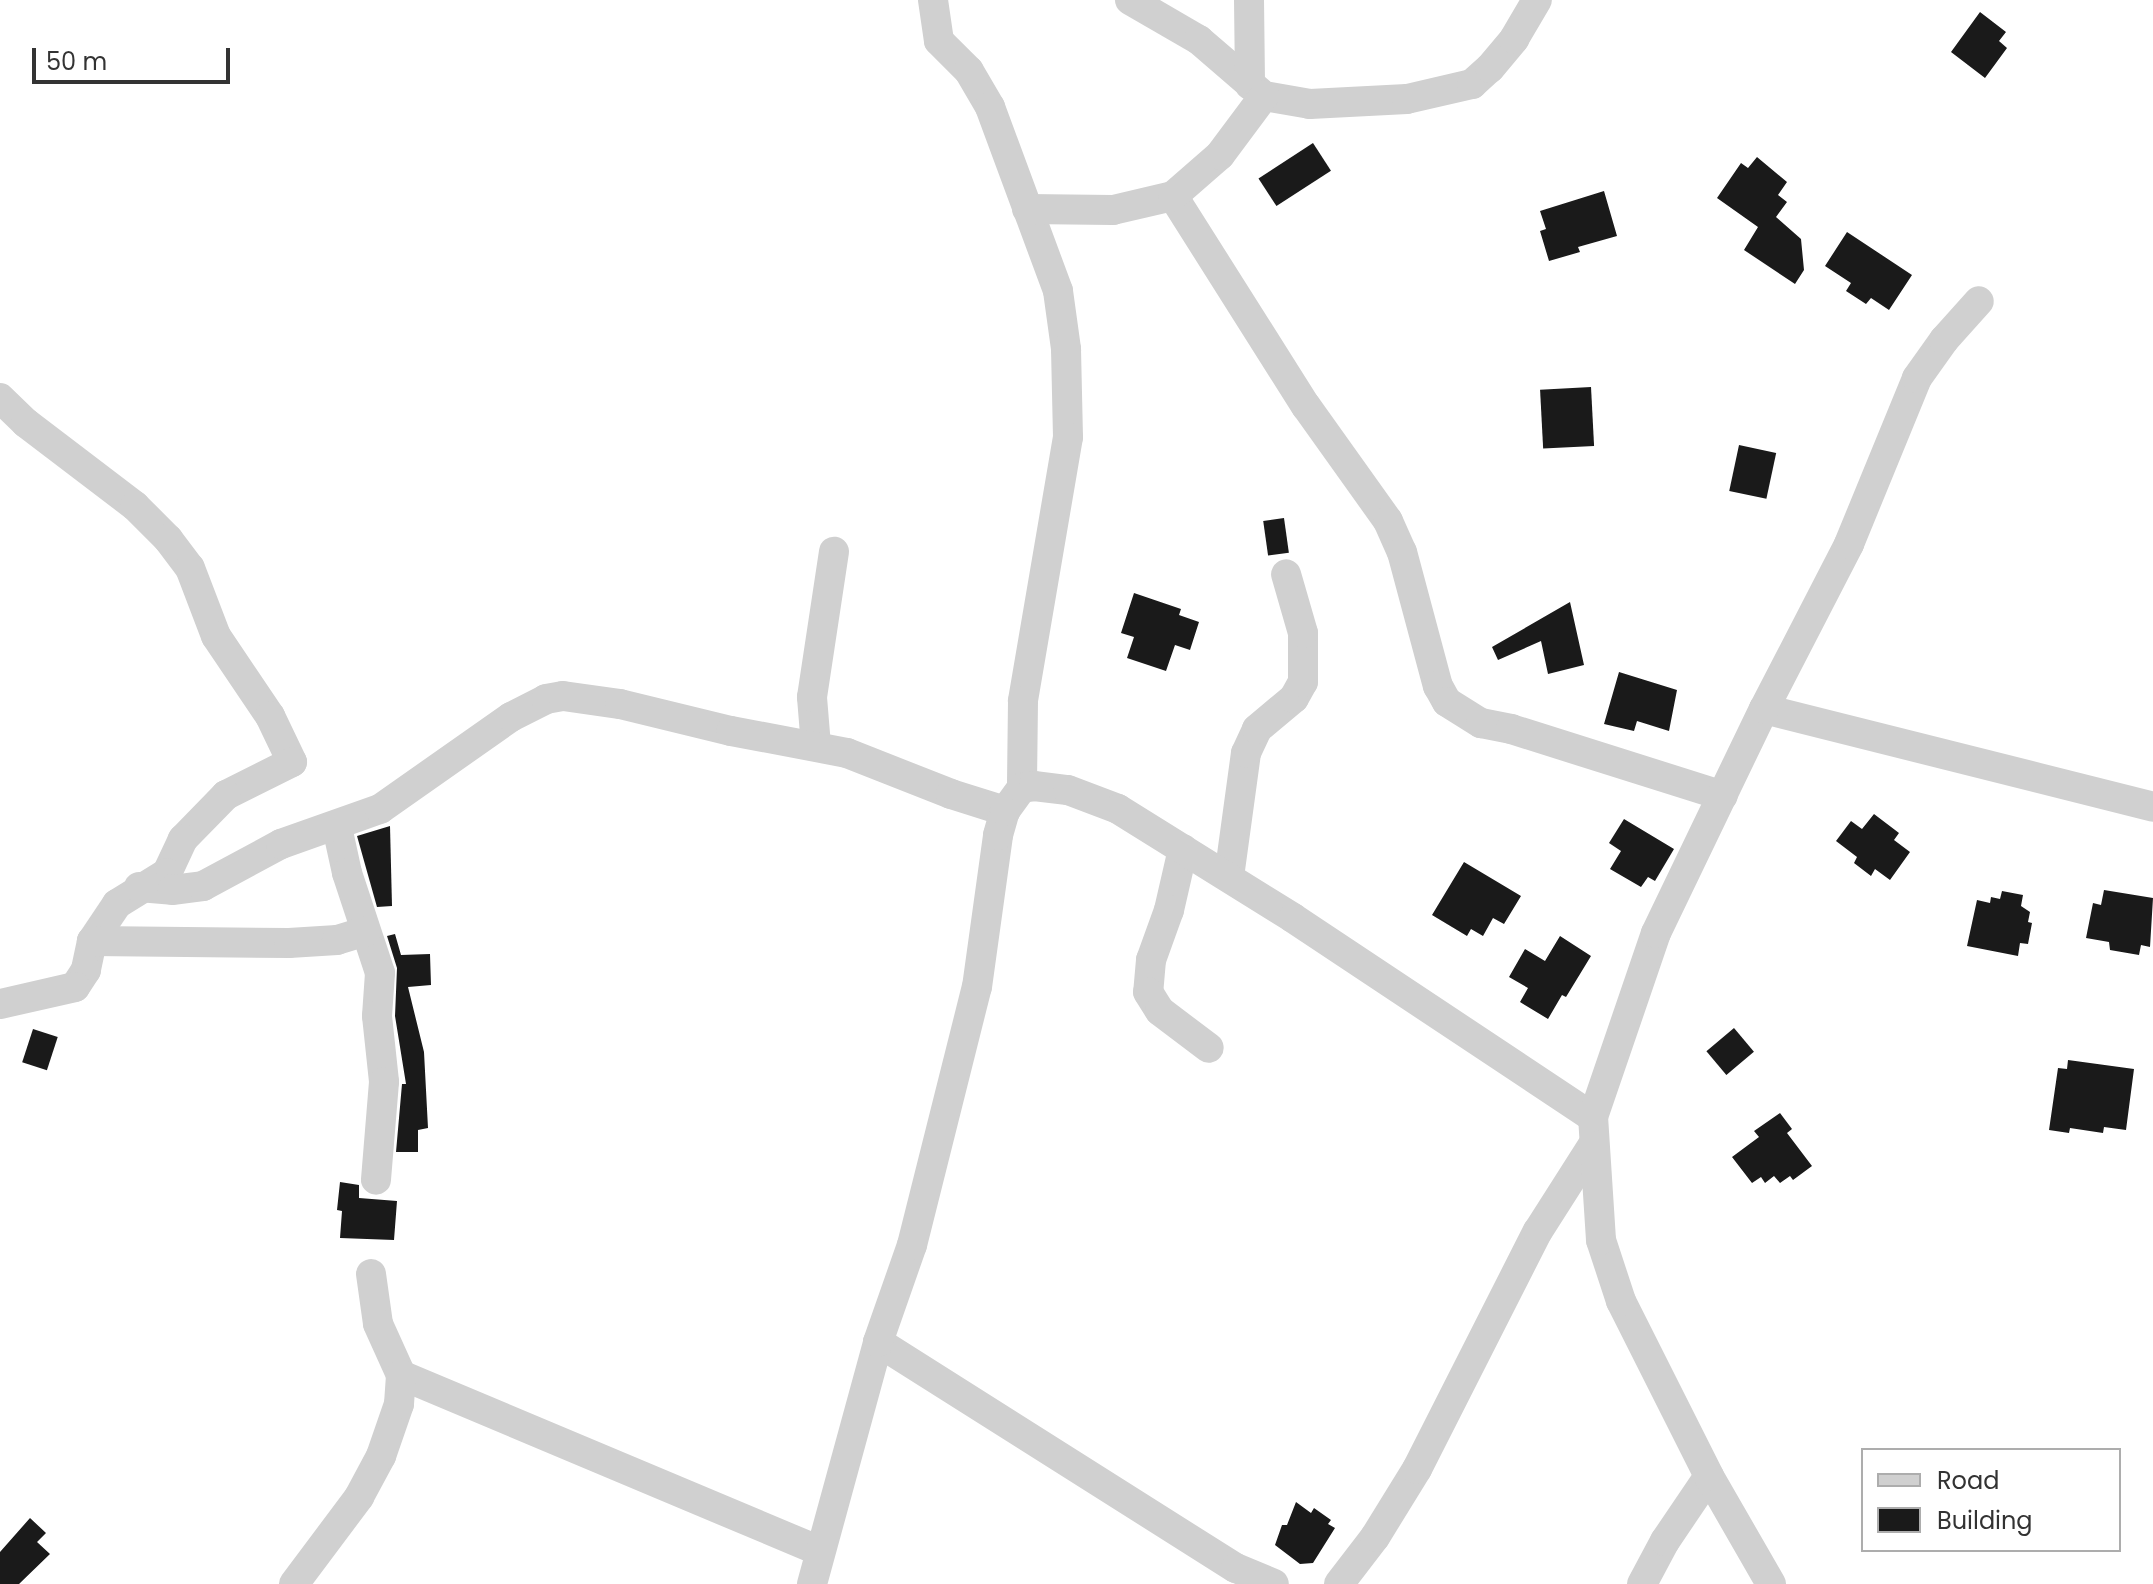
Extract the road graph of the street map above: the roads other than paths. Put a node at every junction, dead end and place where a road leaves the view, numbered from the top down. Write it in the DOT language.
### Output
graph roads {
  1 [pos="933,0"];
  2 [pos="1130,0"];
  3 [pos="1249,0"];
  4 [pos="1537,0"];
  5 [pos="1257,91"];
  6 [pos="1173,196"];
  7 [pos="1027,209"];
  8 [pos="1979,301"];
  9 [pos="0,398"];
  10 [pos="834,552"];
  11 [pos="1286,574"];
  12 [pos="1764,709"];
  13 [pos="816,746"];
  14 [pos="1723,796"];
  15 [pos="1014,800"];
  16 [pos="2153,807"];
  17 [pos="337,827"];
  18 [pos="1183,849"];
  19 [pos="1229,877"];
  20 [pos="139,887"];
  21 [pos="366,931"];
  22 [pos="92,941"];
  23 [pos="0,1004"];
  24 [pos="1209,1048"];
  25 [pos="1594,1130"];
  26 [pos="376,1180"];
  27 [pos="371,1274"];
  28 [pos="878,1342"];
  29 [pos="401,1375"];
  30 [pos="1709,1476"];
  31 [pos="819,1551"];
  32 [pos="294,1584"];
  33 [pos="812,1584"];
  34 [pos="1274,1584"];
  35 [pos="1339,1584"];
  36 [pos="1642,1584"];
  37 [pos="1771,1584"];
  1 -- 7 [label="street"];
  2 -- 5 [label="street"];
  3 -- 5 [label="street"];
  4 -- 5 [label="street"];
  5 -- 6 [label="street"];
  6 -- 7 [label="street"];
  6 -- 14 [label="street"];
  7 -- 15 [label="street"];
  8 -- 12 [label="street"];
  9 -- 20 [label="street"];
  10 -- 13 [label="street"];
  11 -- 19 [label="street"];
  12 -- 14 [label="street"];
  12 -- 16 [label="street"];
  13 -- 15 [label="street"];
  13 -- 17 [label="street"];
  14 -- 25 [label="street"];
  15 -- 18 [label="street"];
  15 -- 28 [label="street"];
  17 -- 20 [label="street"];
  17 -- 21 [label="street"];
  18 -- 19 [label="street"];
  18 -- 24 [label="street"];
  19 -- 25 [label="street"];
  20 -- 22 [label="street"];
  21 -- 22 [label="street"];
  21 -- 26 [label="street"];
  22 -- 23 [label="street"];
  25 -- 30 [label="street"];
  25 -- 35 [label="street"];
  27 -- 29 [label="street"];
  28 -- 31 [label="street"];
  28 -- 34 [label="street"];
  29 -- 31 [label="street"];
  29 -- 32 [label="street"];
  30 -- 36 [label="street"];
  30 -- 37 [label="street"];
  31 -- 33 [label="street"];
}
